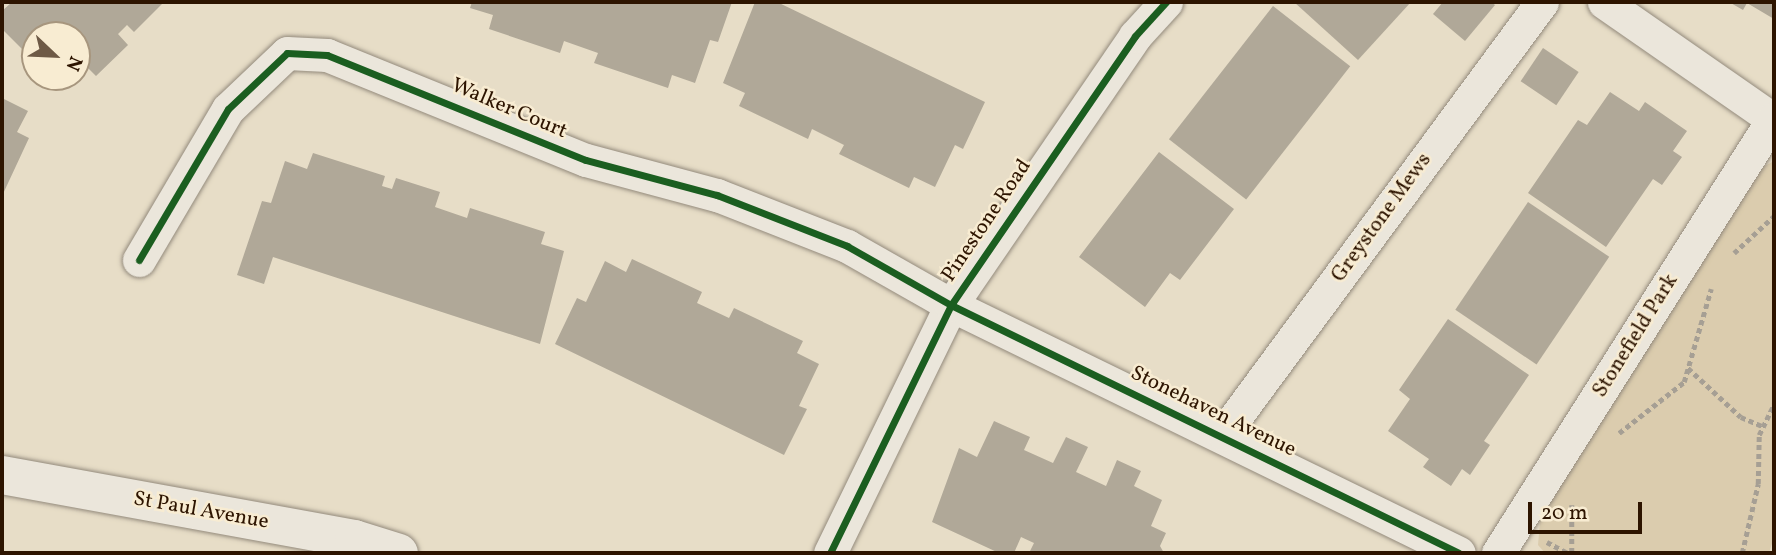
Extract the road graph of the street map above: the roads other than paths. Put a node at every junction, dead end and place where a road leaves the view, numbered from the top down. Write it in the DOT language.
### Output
graph roads {
  1 [pos="1166,2"];
  2 [pos="1542,2"];
  3 [pos="1604,2"];
  4 [pos="1774,120"];
  5 [pos="139,260"];
  6 [pos="951,305"];
  7 [pos="1223,434"];
  8 [pos="2,475"];
  9 [pos="399,553"];
  10 [pos="830,553"];
  11 [pos="1458,553"];
  12 [pos="1498,553"];
  1 -- 6 [label="street, Pinestone Road"];
  2 -- 7 [label="street, Greystone Mews"];
  3 -- 4 [label="street"];
  4 -- 12 [label="street, Stonefield Park"];
  5 -- 6 [label="street, Walker Court"];
  6 -- 7 [label="street, Stonehaven Avenue"];
  6 -- 10 [label="street, Pinestone Road"];
  7 -- 11 [label="street, Stonehaven Avenue"];
  8 -- 9 [label="main road, St Paul Avenue"];
}
